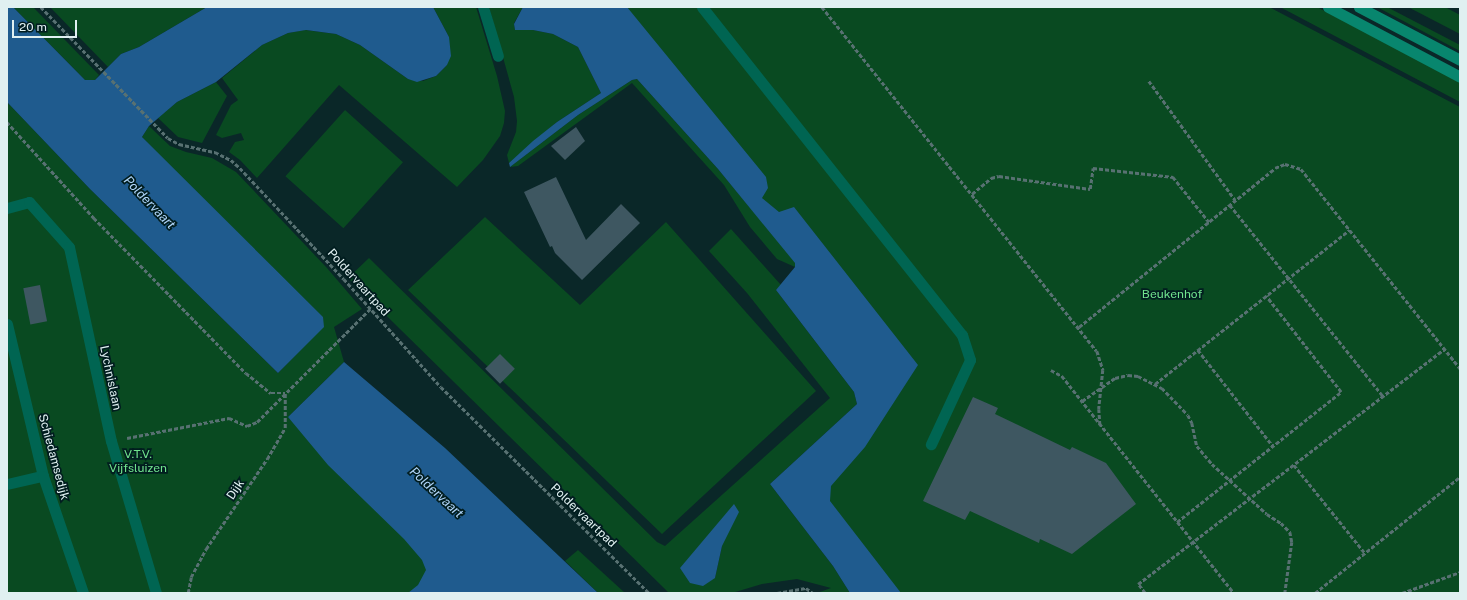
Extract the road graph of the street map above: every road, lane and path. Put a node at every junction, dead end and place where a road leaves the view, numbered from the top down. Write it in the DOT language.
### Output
graph roads {
  1 [pos="42,7"];
  2 [pos="483,7"];
  3 [pos="702,7"];
  4 [pos="822,7"];
  5 [pos="1328,7"];
  6 [pos="1359,7"];
  7 [pos="498,56"];
  8 [pos="1460,60"];
  9 [pos="1460,77"];
  10 [pos="1149,81"];
  11 [pos="7,122"];
  12 [pos="972,194"];
  13 [pos="1235,200"];
  14 [pos="1230,205"];
  15 [pos="7,208"];
  16 [pos="1209,222"];
  17 [pos="1349,230"];
  18 [pos="1290,278"];
  19 [pos="1266,296"];
  20 [pos="370,309"];
  21 [pos="7,324"];
  22 [pos="1079,327"];
  23 [pos="9,344"];
  24 [pos="1444,349"];
  25 [pos="1198,350"];
  26 [pos="1460,368"];
  27 [pos="1051,370"];
  28 [pos="1155,384"];
  29 [pos="1102,386"];
  30 [pos="285,393"];
  31 [pos="1383,396"];
  32 [pos="1082,401"];
  33 [pos="1100,424"];
  34 [pos="111,441"];
  35 [pos="931,444"];
  36 [pos="1273,446"];
  37 [pos="1294,465"];
  38 [pos="43,476"];
  39 [pos="1460,477"];
  40 [pos="1230,481"];
  41 [pos="7,484"];
  42 [pos="1251,498"];
  43 [pos="1177,522"];
  44 [pos="1193,542"];
  45 [pos="1365,553"];
  46 [pos="1460,572"];
  47 [pos="83,593"];
  48 [pos="156,593"];
  49 [pos="188,593"];
  50 [pos="649,593"];
  51 [pos="777,593"];
  52 [pos="813,593"];
  53 [pos="1145,593"];
  54 [pos="1234,593"];
  55 [pos="1286,593"];
  56 [pos="1315,593"];
  57 [pos="1402,593"];
  1 -- 20 [label="path, Poldervaartpad"];
  2 -- 7 [label="street"];
  3 -- 35 [label="street"];
  4 -- 12 [label="path"];
  5 -- 9 [label="main road"];
  6 -- 8 [label="main road"];
  10 -- 13 [label="path"];
  11 -- 30 [label="path"];
  12 -- 16 [label="path"];
  12 -- 22 [label="path"];
  13 -- 14 [label="path"];
  13 -- 17 [label="path"];
  14 -- 16 [label="path"];
  14 -- 18 [label="path"];
  15 -- 34 [label="street, Lychnislaan"];
  16 -- 22 [label="path"];
  17 -- 18 [label="path"];
  17 -- 24 [label="path"];
  18 -- 19 [label="path"];
  18 -- 31 [label="path"];
  19 -- 25 [label="path"];
  19 -- 36 [label="path"];
  20 -- 30 [label="path"];
  20 -- 50 [label="path, Poldervaartpad"];
  21 -- 23 [label="street, Schiedamsedijk"];
  22 -- 29 [label="path"];
  23 -- 38 [label="street, Schiedamsedijk"];
  24 -- 26 [label="path"];
  24 -- 31 [label="path"];
  25 -- 28 [label="path"];
  25 -- 36 [label="path"];
  27 -- 32 [label="path"];
  28 -- 29 [label="path"];
  28 -- 40 [label="path"];
  29 -- 32 [label="path"];
  29 -- 33 [label="path"];
  30 -- 34 [label="path"];
  30 -- 49 [label="path, Dijk"];
  31 -- 37 [label="path"];
  32 -- 33 [label="path"];
  33 -- 43 [label="path"];
  34 -- 48 [label="street, Lychnislaan"];
  36 -- 40 [label="path"];
  37 -- 42 [label="path"];
  37 -- 45 [label="path"];
  38 -- 41 [label="street"];
  38 -- 47 [label="street, Schiedamsedijk"];
  39 -- 45 [label="path"];
  40 -- 42 [label="path"];
  40 -- 43 [label="path"];
  42 -- 44 [label="path"];
  42 -- 55 [label="path"];
  43 -- 44 [label="path"];
  44 -- 53 [label="path"];
  44 -- 54 [label="path"];
  45 -- 56 [label="path"];
  46 -- 57 [label="path"];
  51 -- 52 [label="path"];
}
